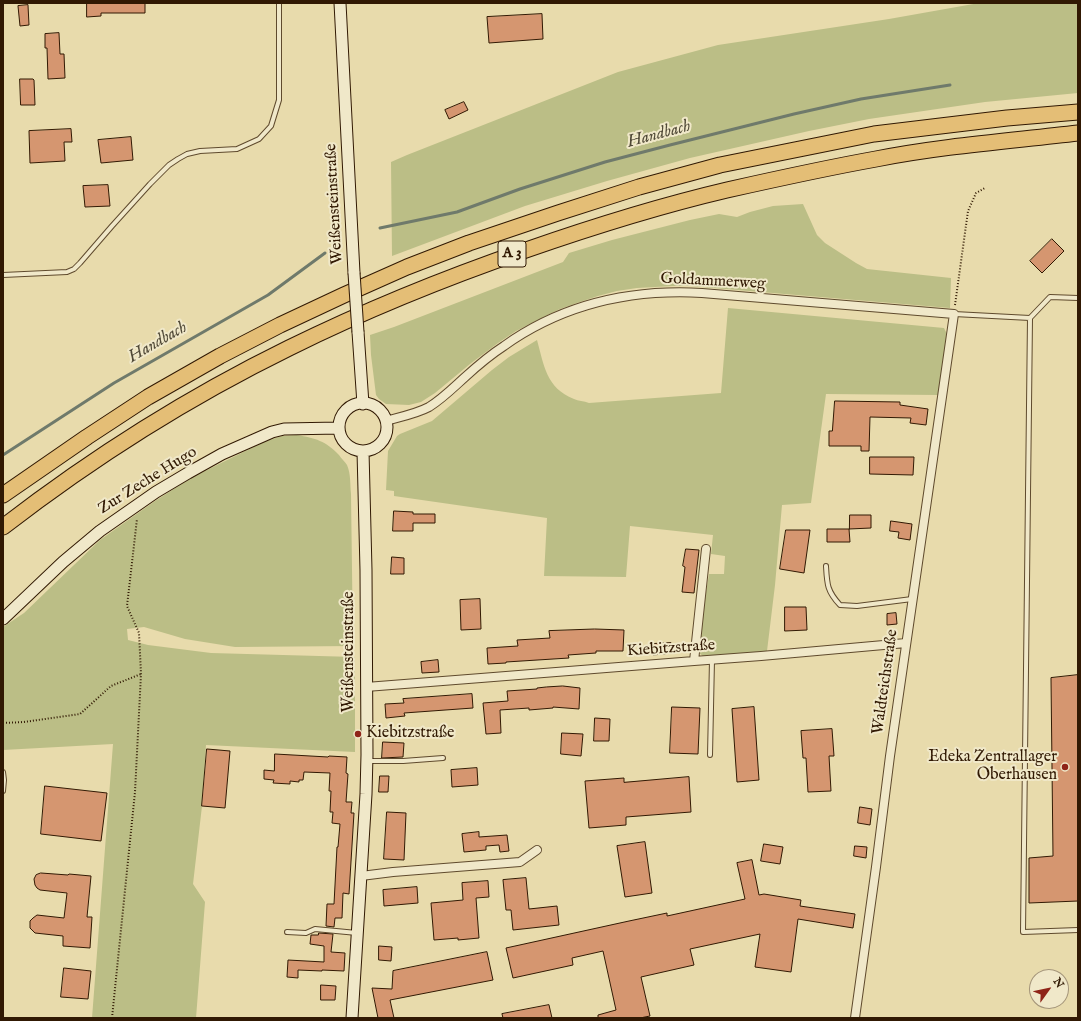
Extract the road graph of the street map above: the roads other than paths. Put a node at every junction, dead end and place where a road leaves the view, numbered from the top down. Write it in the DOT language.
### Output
graph roads {
  1 [pos="279,3"];
  2 [pos="340,3"];
  3 [pos="1078,112"];
  4 [pos="1078,133"];
  5 [pos="3,275"];
  6 [pos="1078,298"];
  7 [pos="954,314"];
  8 [pos="1030,318"];
  9 [pos="362,404"];
  10 [pos="385,421"];
  11 [pos="339,428"];
  12 [pos="364,451"];
  13 [pos="3,496"];
  14 [pos="3,527"];
  15 [pos="706,549"];
  16 [pos="826,566"];
  17 [pos="912,599"];
  18 [pos="3,619"];
  19 [pos="906,643"];
  20 [pos="712,660"];
  21 [pos="694,661"];
  22 [pos="366,686"];
  23 [pos="710,755"];
  24 [pos="443,758"];
  25 [pos="366,762"];
  26 [pos="3,772"];
  27 [pos="3,791"];
  28 [pos="537,850"];
  29 [pos="361,876"];
  30 [pos="1078,930"];
  31 [pos="287,932"];
  32 [pos="358,933"];
  33 [pos="352,1018"];
  34 [pos="855,1018"];
  1 -- 5 [label="lane"];
  2 -- 9 [label="street, Weißensteinstraße, bridge"];
  3 -- 13 [label="highway, A 3"];
  4 -- 14 [label="highway, A 3"];
  6 -- 8 [label="lane"];
  7 -- 8 [label="lane"];
  7 -- 10 [label="street, Goldammerweg"];
  7 -- 17 [label="street, Waldteichstraße"];
  8 -- 30 [label="lane"];
  9 -- 10 [label="street"];
  9 -- 11 [label="street"];
  10 -- 12 [label="street"];
  11 -- 12 [label="street"];
  11 -- 18 [label="street, Zur Zeche Hugo"];
  12 -- 22 [label="street, Weißensteinstraße"];
  15 -- 21 [label="street"];
  16 -- 17 [label="lane"];
  17 -- 19 [label="street, Waldteichstraße"];
  19 -- 20 [label="street, Kiebitzstraße"];
  19 -- 34 [label="street, Waldteichstraße"];
  20 -- 21 [label="street, Kiebitzstraße"];
  20 -- 23 [label="lane"];
  21 -- 22 [label="street, Kiebitzstraße"];
  22 -- 25 [label="street, Weißensteinstraße"];
  24 -- 25 [label="lane"];
  25 -- 29 [label="street, Weißensteinstraße"];
  26 -- 27 [label="lane"];
  28 -- 29 [label="street"];
  29 -- 32 [label="street, Weißensteinstraße"];
  31 -- 32 [label="lane"];
  32 -- 33 [label="street, Weißensteinstraße"];
}
